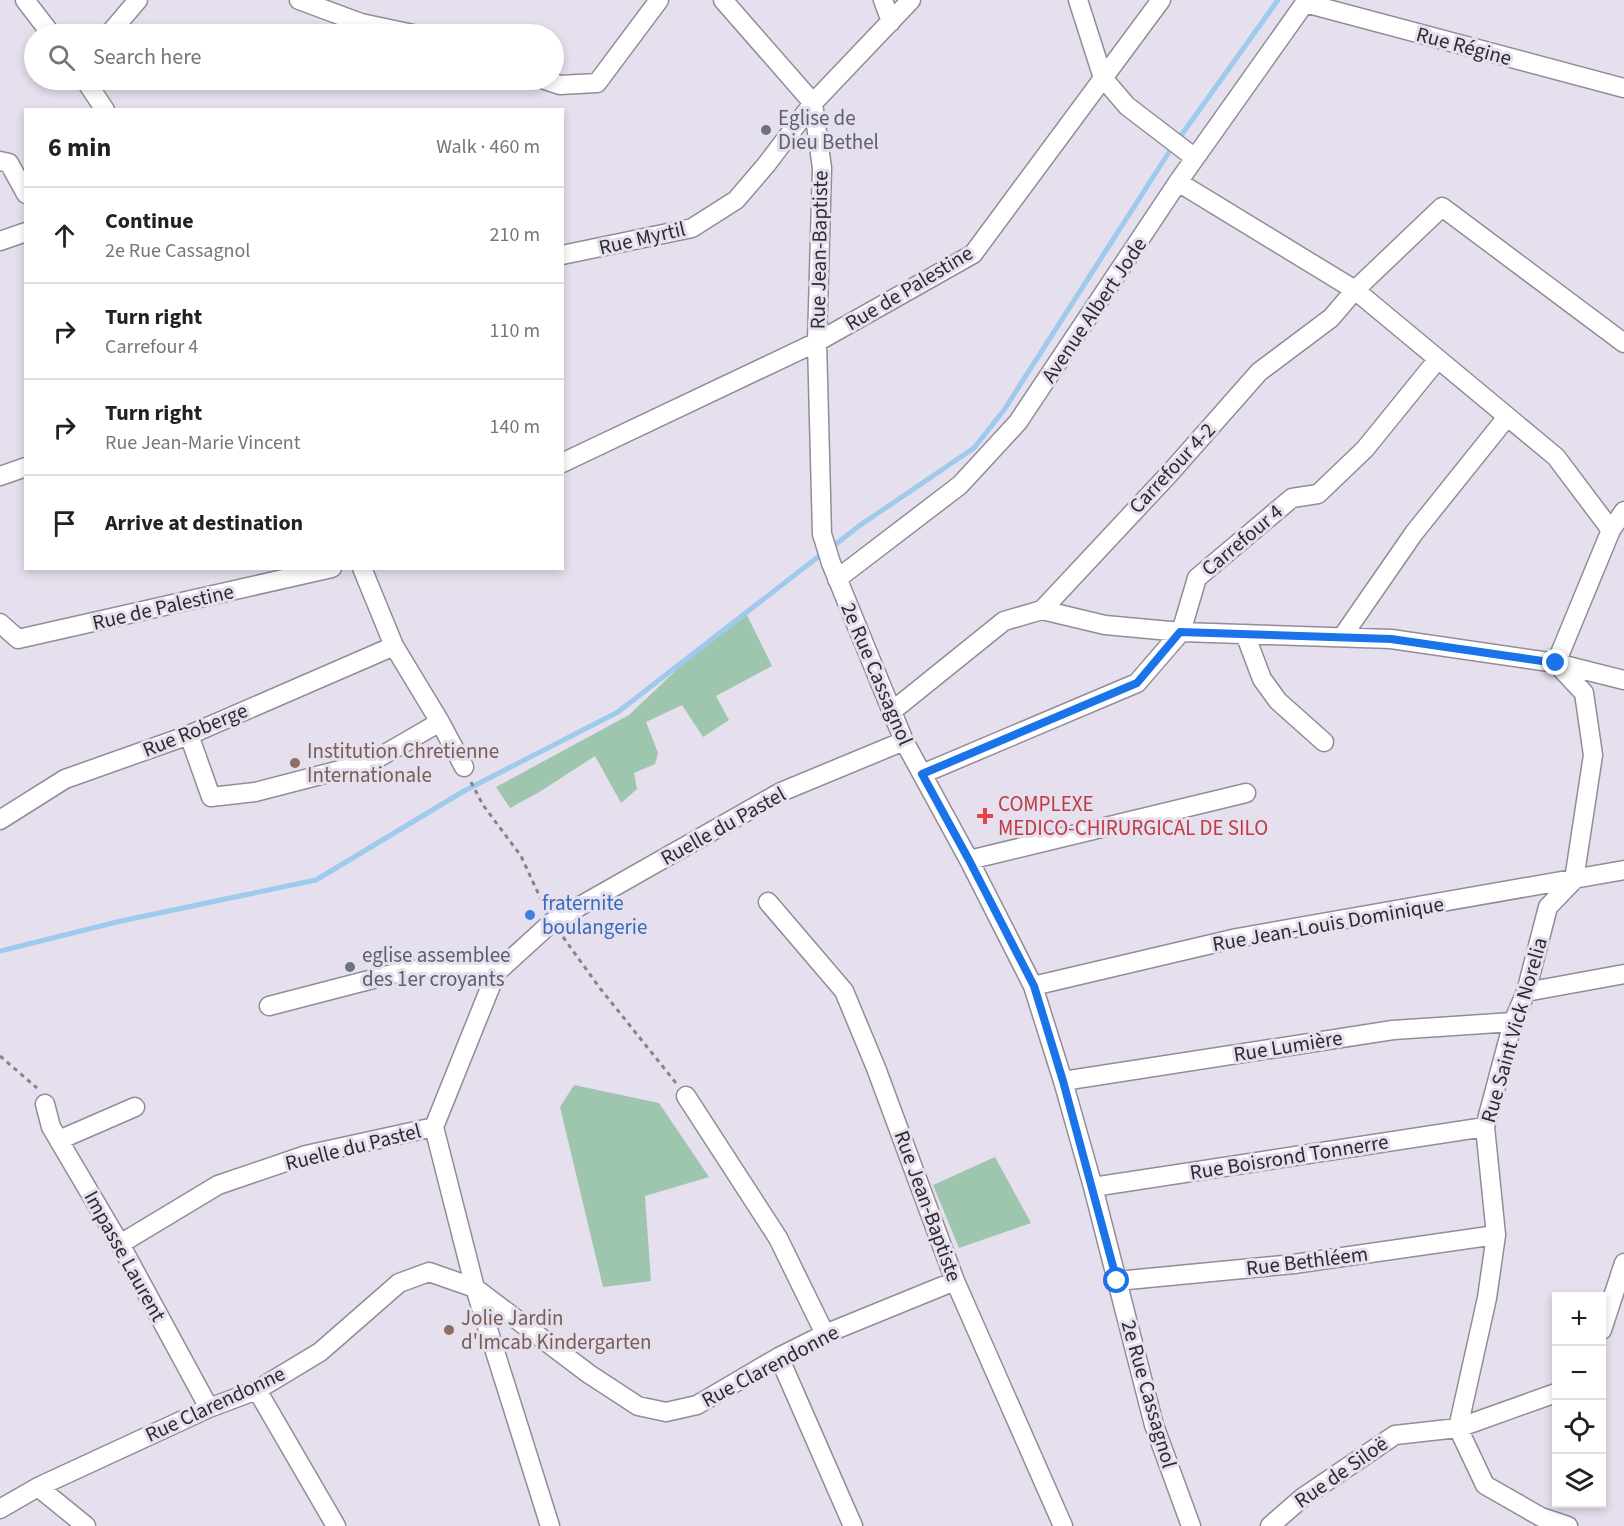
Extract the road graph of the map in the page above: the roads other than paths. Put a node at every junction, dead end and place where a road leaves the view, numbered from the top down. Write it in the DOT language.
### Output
graph roads {
  1 [pos="25,0"];
  2 [pos="138,0"];
  3 [pos="299,0"];
  4 [pos="659,0"];
  5 [pos="723,0"];
  6 [pos="883,0"];
  7 [pos="911,0"];
  8 [pos="1078,0"];
  9 [pos="1161,0"];
  10 [pos="1306,2"];
  11 [pos="891,22"];
  12 [pos="43,24"];
  13 [pos="118,24"];
  14 [pos="366,24"];
  15 [pos="1103,78"];
  16 [pos="564,85"];
  17 [pos="1624,88"];
  18 [pos="92,90"];
  19 [pos="813,103"];
  20 [pos="104,108"];
  21 [pos="1195,158"];
  22 [pos="0,161"];
  23 [pos="1178,182"];
  24 [pos="24,190"];
  25 [pos="24,233"];
  26 [pos="0,241"];
  27 [pos="564,255"];
  28 [pos="1355,290"];
  29 [pos="817,342"];
  30 [pos="1624,343"];
  31 [pos="1438,359"];
  32 [pos="1507,417"];
  33 [pos="564,462"];
  34 [pos="24,468"];
  35 [pos="0,476"];
  36 [pos="1624,511"];
  37 [pos="1611,530"];
  38 [pos="323,570"];
  39 [pos="363,570"];
  40 [pos="834,571"];
  41 [pos="1042,610"];
  42 [pos="0,623"];
  43 [pos="1180,632"];
  44 [pos="1245,634"];
  45 [pos="1341,637"];
  46 [pos="394,646"];
  47 [pos="1556,663"];
  48 [pos="1624,680"];
  49 [pos="891,712"];
  50 [pos="440,722"];
  51 [pos="189,735"];
  52 [pos="904,741"];
  53 [pos="1324,742"];
  54 [pos="464,767"];
  55 [pos="922,774"];
  56 [pos="1246,793"];
  57 [pos="0,820"];
  58 [pos="969,860"];
  59 [pos="1624,870"];
  60 [pos="1574,880"];
  61 [pos="768,902"];
  62 [pos="496,973"];
  63 [pos="1624,974"];
  64 [pos="1034,986"];
  65 [pos="1526,992"];
  66 [pos="269,1006"];
  67 [pos="1513,1022"];
  68 [pos="1063,1081"];
  69 [pos="686,1096"];
  70 [pos="45,1104"];
  71 [pos="135,1107"];
  72 [pos="434,1127"];
  73 [pos="1485,1127"];
  74 [pos="58,1140"];
  75 [pos="1093,1187"];
  76 [pos="1496,1235"];
  77 [pos="120,1244"];
  78 [pos="1624,1263"];
  79 [pos="956,1281"];
  80 [pos="1117,1281"];
  81 [pos="475,1288"];
  82 [pos="1606,1318"];
  83 [pos="825,1334"];
  84 [pos="779,1357"];
  85 [pos="258,1390"];
  86 [pos="1552,1395"];
  87 [pos="209,1408"];
  88 [pos="1458,1428"];
  89 [pos="38,1486"];
  90 [pos="0,1509"];
  91 [pos="1540,1521"];
  92 [pos="86,1526"];
  93 [pos="336,1526"];
  94 [pos="550,1526"];
  95 [pos="853,1526"];
  96 [pos="1063,1526"];
  97 [pos="1191,1526"];
  98 [pos="1270,1526"];
  99 [pos="1568,1526"];
  1 -- 12 [label="street"];
  2 -- 13 [label="street"];
  3 -- 14 [label="street"];
  4 -- 16 [label="street"];
  5 -- 19 [label="street"];
  6 -- 11 [label="street"];
  7 -- 11 [label="street, Rue Myrtil"];
  8 -- 15 [label="street"];
  9 -- 15 [label="street, Rue de Palestine"];
  10 -- 17 [label="street, Rue Régine"];
  10 -- 21 [label="street, Avenue Albert Jode"];
  11 -- 19 [label="street, Rue Myrtil"];
  15 -- 21 [label="street"];
  15 -- 29 [label="street, Rue de Palestine"];
  18 -- 20 [label="street"];
  19 -- 27 [label="street, Rue Myrtil"];
  19 -- 29 [label="street, Rue Jean-Baptiste"];
  21 -- 23 [label="street, Avenue Albert Jode"];
  22 -- 24 [label="street"];
  23 -- 28 [label="street"];
  23 -- 40 [label="street, Avenue Albert Jode"];
  25 -- 26 [label="street"];
  28 -- 30 [label="street, Carrefour 4-2"];
  28 -- 31 [label="street"];
  28 -- 41 [label="street, Carrefour 4-2"];
  29 -- 33 [label="street, Rue de Palestine"];
  29 -- 40 [label="street, Rue Jean-Baptiste"];
  31 -- 32 [label="street"];
  31 -- 43 [label="street, Carrefour 4"];
  32 -- 37 [label="street"];
  32 -- 45 [label="street"];
  34 -- 35 [label="street"];
  36 -- 37 [label="street"];
  37 -- 47 [label="street"];
  38 -- 42 [label="street, Rue de Palestine"];
  39 -- 46 [label="street"];
  40 -- 49 [label="street, 2e Rue Cassagnol"];
  41 -- 43 [label="street"];
  41 -- 49 [label="street"];
  43 -- 44 [label="street"];
  43 -- 55 [label="street, Carrefour 4"];
  44 -- 45 [label="street"];
  44 -- 53 [label="street"];
  45 -- 47 [label="street"];
  46 -- 50 [label="street"];
  46 -- 51 [label="street, Rue Roberge"];
  47 -- 48 [label="street"];
  47 -- 60 [label="street"];
  49 -- 52 [label="street, 2e Rue Cassagnol"];
  50 -- 51 [label="street"];
  50 -- 54 [label="street"];
  51 -- 57 [label="street, Rue Roberge"];
  52 -- 55 [label="street, 2e Rue Cassagnol"];
  52 -- 62 [label="street, Ruelle du Pastel"];
  55 -- 58 [label="street, 2e Rue Cassagnol"];
  56 -- 58 [label="street"];
  58 -- 64 [label="street, 2e Rue Cassagnol"];
  59 -- 60 [label="street, Rue Jean-Louis Dominique"];
  60 -- 64 [label="street, Rue Jean-Louis Dominique"];
  60 -- 65 [label="street, Rue Saint Vick Norelia"];
  61 -- 79 [label="street, Rue Jean-Baptiste"];
  62 -- 66 [label="street"];
  62 -- 72 [label="street, Ruelle du Pastel"];
  63 -- 65 [label="street"];
  64 -- 68 [label="street, 2e Rue Cassagnol"];
  65 -- 67 [label="street, Rue Saint Vick Norelia"];
  67 -- 68 [label="street, Rue Lumière"];
  67 -- 73 [label="street, Rue Saint Vick Norelia"];
  68 -- 75 [label="street, 2e Rue Cassagnol"];
  69 -- 83 [label="street"];
  70 -- 74 [label="street, Impasse Laurent"];
  71 -- 74 [label="street"];
  72 -- 77 [label="street, Ruelle du Pastel"];
  72 -- 81 [label="street"];
  73 -- 75 [label="street, Rue Boisrond Tonnerre"];
  73 -- 76 [label="street, Rue Saint Vick Norelia"];
  74 -- 77 [label="street, Impasse Laurent"];
  75 -- 80 [label="street, 2e Rue Cassagnol"];
  76 -- 80 [label="street, Rue Bethléem"];
  76 -- 88 [label="street, Rue Saint Vick Norelia"];
  77 -- 87 [label="street, Impasse Laurent"];
  78 -- 82 [label="street"];
  79 -- 83 [label="street, Rue Clarendonne"];
  79 -- 96 [label="street, Rue Jean-Baptiste"];
  80 -- 97 [label="street, 2e Rue Cassagnol"];
  81 -- 84 [label="street, Rue Clarendonne"];
  81 -- 85 [label="street, Rue Clarendonne"];
  81 -- 94 [label="street"];
  83 -- 84 [label="street, Rue Clarendonne"];
  84 -- 95 [label="street"];
  85 -- 87 [label="street, Rue Clarendonne"];
  85 -- 93 [label="street"];
  86 -- 88 [label="street, Rue de Siloë"];
  87 -- 89 [label="street, Rue Clarendonne"];
  88 -- 91 [label="street"];
  88 -- 98 [label="street, Rue de Siloë"];
  89 -- 90 [label="street, Rue Clarendonne"];
  89 -- 92 [label="street"];
  91 -- 99 [label="street"];
}
